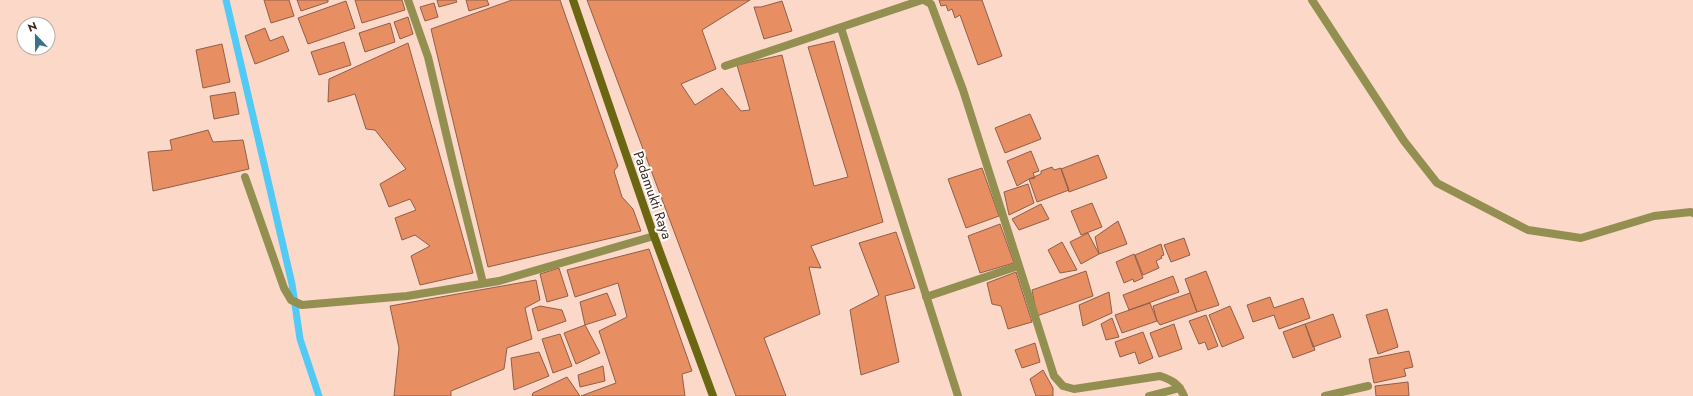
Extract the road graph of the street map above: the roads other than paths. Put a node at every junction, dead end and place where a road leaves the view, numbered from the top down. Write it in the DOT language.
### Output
graph roads {
  1 [pos="408,0"];
  2 [pos="573,0"];
  3 [pos="923,0"];
  4 [pos="1312,0"];
  5 [pos="841,28"];
  6 [pos="724,66"];
  7 [pos="245,178"];
  8 [pos="1693,213"];
  9 [pos="654,236"];
  10 [pos="1018,266"];
  11 [pos="483,283"];
  12 [pos="926,297"];
  13 [pos="1063,386"];
  14 [pos="1368,386"];
  15 [pos="1180,388"];
  16 [pos="713,396"];
  17 [pos="958,396"];
  18 [pos="1064,396"];
  19 [pos="1149,396"];
  20 [pos="1184,396"];
  21 [pos="1325,396"];
  1 -- 11 [label="street"];
  2 -- 9 [label="street, Padamukti Raya"];
  3 -- 5 [label="street"];
  3 -- 10 [label="street"];
  4 -- 8 [label="street"];
  5 -- 6 [label="street"];
  5 -- 12 [label="street"];
  7 -- 11 [label="street"];
  9 -- 11 [label="street"];
  9 -- 16 [label="street, Padamukti Raya"];
  10 -- 12 [label="street"];
  10 -- 13 [label="street"];
  12 -- 17 [label="street"];
  13 -- 15 [label="street"];
  13 -- 18 [label="street"];
  14 -- 21 [label="street"];
  15 -- 19 [label="street"];
  15 -- 20 [label="street"];
}
